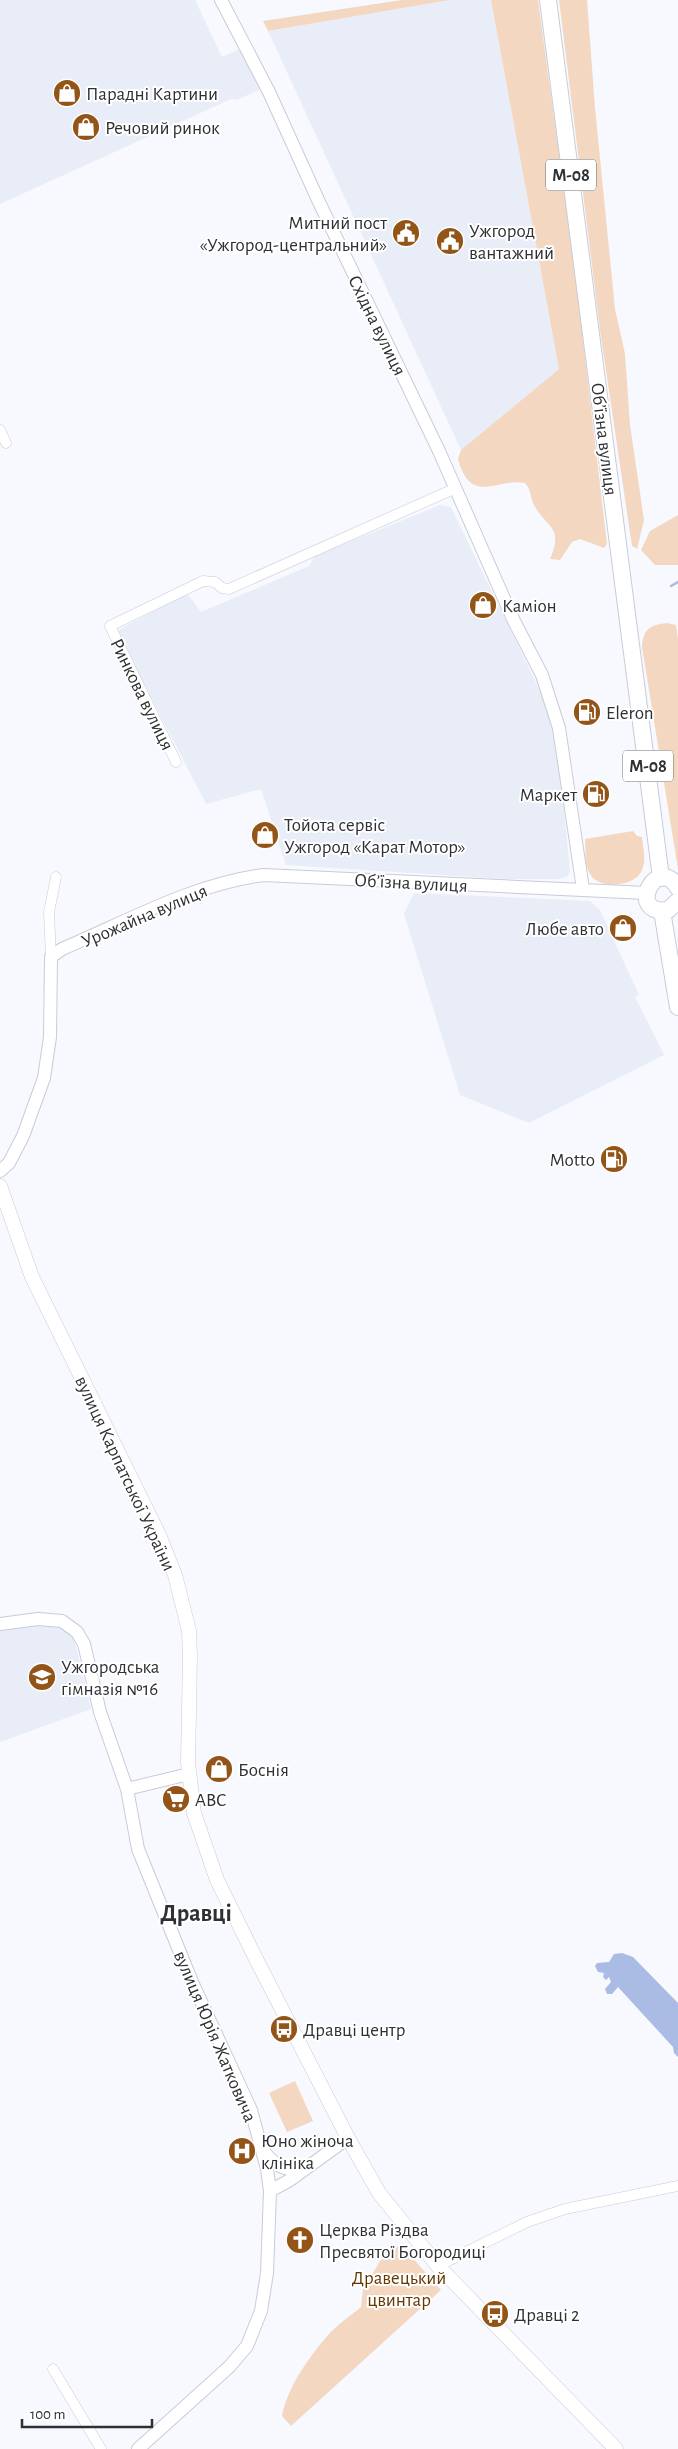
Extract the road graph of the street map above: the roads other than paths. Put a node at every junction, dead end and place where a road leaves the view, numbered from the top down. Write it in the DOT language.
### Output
graph roads {
  1 [pos="221,0"];
  2 [pos="548,0"];
  3 [pos="0,430"];
  4 [pos="6,443"];
  5 [pos="456,488"];
  6 [pos="176,762"];
  7 [pos="56,877"];
  8 [pos="240,878"];
  9 [pos="661,878"];
  10 [pos="678,888"];
  11 [pos="583,889"];
  12 [pos="646,892"];
  13 [pos="678,901"];
  14 [pos="662,911"];
  15 [pos="51,957"];
  16 [pos="678,1007"];
  17 [pos="0,1171"];
  18 [pos="0,1186"];
  19 [pos="0,1624"];
  20 [pos="189,1774"];
  21 [pos="127,1789"];
  22 [pos="348,2138"];
  23 [pos="263,2152"];
  24 [pos="304,2170"];
  25 [pos="678,2186"];
  26 [pos="270,2191"];
  27 [pos="438,2266"];
  28 [pos="54,2369"];
  29 [pos="101,2449"];
  30 [pos="138,2449"];
  31 [pos="616,2449"];
  1 -- 5 [label="street, Східна вулиця"];
  2 -- 9 [label="highway, Обʼїзна вулиця / М-08"];
  3 -- 4 [label="street"];
  5 -- 6 [label="street, Ринкова вулиця"];
  5 -- 11 [label="street, Східна вулиця"];
  7 -- 15 [label="street, Урожайна вулиця"];
  8 -- 11 [label="street, Обʼїзна вулиця"];
  8 -- 15 [label="street, Урожайна вулиця"];
  9 -- 10 [label="highway"];
  9 -- 12 [label="highway"];
  11 -- 12 [label="street, Обʼїзна вулиця"];
  12 -- 14 [label="highway"];
  13 -- 14 [label="highway"];
  14 -- 16 [label="highway"];
  15 -- 17 [label="street, Урожайна вулиця"];
  18 -- 20 [label="main road, вулиця Карпатської України"];
  19 -- 21 [label="street, вулиця Юрія Жатковича"];
  20 -- 21 [label="street"];
  20 -- 22 [label="main road, вулиця Карпатської України"];
  21 -- 23 [label="street, вулиця Юрія Жатковича"];
  22 -- 24 [label="street"];
  22 -- 27 [label="main road, вулиця Карпатської України"];
  23 -- 24 [label="street"];
  23 -- 26 [label="street, вулиця Юрія Жатковича"];
  24 -- 26 [label="street"];
  25 -- 27 [label="street"];
  26 -- 30 [label="street, вулиця Юрія Жатковича"];
  27 -- 31 [label="main road, вулиця Карпатської України"];
  28 -- 29 [label="street"];
}
